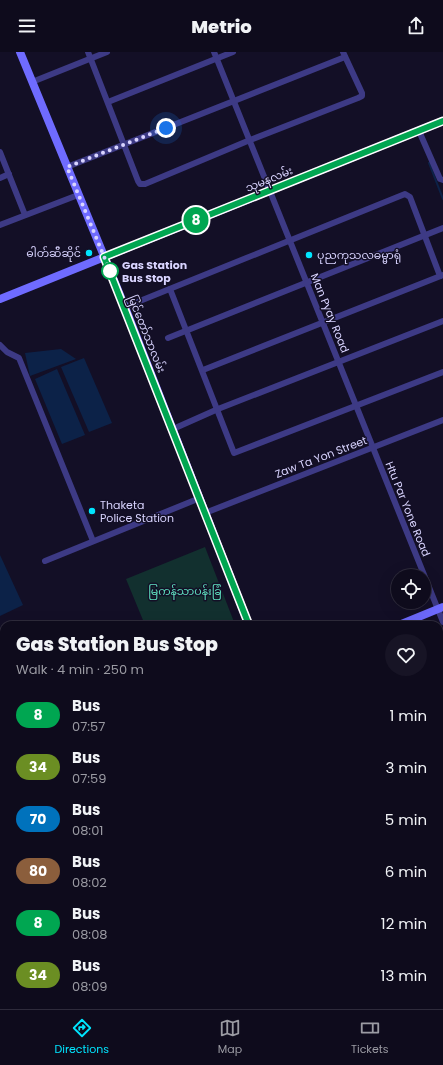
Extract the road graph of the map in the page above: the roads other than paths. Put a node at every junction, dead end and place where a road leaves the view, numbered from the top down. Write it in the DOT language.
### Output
graph roads {
  1 [pos="20,52"];
  2 [pos="88,52"];
  3 [pos="107,52"];
  4 [pos="233,52"];
  5 [pos="344,54"];
  6 [pos="216,55"];
  7 [pos="90,58"];
  8 [pos="32,82"];
  9 [pos="234,101"];
  10 [pos="108,102"];
  11 [pos="443,121"];
  12 [pos="419,131"];
  13 [pos="250,140"];
  14 [pos="124,144"];
  15 [pos="0,152"];
  16 [pos="67,167"];
  17 [pos="9,174"];
  18 [pos="0,178"];
  19 [pos="442,180"];
  20 [pos="270,190"];
  21 [pos="78,195"];
  22 [pos="25,216"];
  23 [pos="0,225"];
  24 [pos="443,228"];
  25 [pos="425,235"];
  26 [pos="290,241"];
  27 [pos="104,257"];
  28 [pos="442,276"];
  29 [pos="306,282"];
  30 [pos="170,289"];
  31 [pos="0,299"];
  32 [pos="125,307"];
  33 [pos="443,321"];
  34 [pos="322,322"];
  35 [pos="188,330"];
  36 [pos="168,338"];
  37 [pos="0,345"];
  38 [pos="338,361"];
  39 [pos="203,370"];
  40 [pos="443,372"];
  41 [pos="356,406"];
  42 [pos="218,409"];
  43 [pos="443,420"];
  44 [pos="173,429"];
  45 [pos="373,448"];
  46 [pos="200,498"];
  47 [pos="205,513"];
  48 [pos="93,541"];
  49 [pos="45,561"];
  50 [pos="440,608"];
  51 [pos="245,621"];
  52 [pos="409,621"];
  53 [pos="443,621"];
  1 -- 8 [label="main road, မြင်တော်သာလမ်း"];
  2 -- 7 [label="street"];
  3 -- 7 [label="street"];
  4 -- 6 [label="street"];
  5 -- 9 [label="street"];
  5 -- 13 [label="street"];
  6 -- 9 [label="street, Man Pyay Road"];
  6 -- 10 [label="street"];
  7 -- 8 [label="street"];
  7 -- 10 [label="street"];
  8 -- 16 [label="main road, မြင်တော်သာလမ်း"];
  9 -- 13 [label="street, Man Pyay Road"];
  9 -- 14 [label="street"];
  10 -- 14 [label="street"];
  11 -- 12 [label="main road, သုမနလမ်း"];
  12 -- 19 [label="street"];
  12 -- 20 [label="main road, သုမနလမ်း"];
  13 -- 14 [label="street"];
  13 -- 20 [label="street, Man Pyay Road"];
  14 -- 16 [label="street"];
  15 -- 17 [label="street"];
  16 -- 21 [label="main road, မြင်တော်သာလမ်း"];
  17 -- 18 [label="street"];
  17 -- 22 [label="street"];
  20 -- 26 [label="street, Man Pyay Road"];
  20 -- 27 [label="main road, သုမနလမ်း"];
  21 -- 22 [label="street"];
  21 -- 27 [label="main road, မြင်တော်သာလမ်း"];
  22 -- 23 [label="street"];
  24 -- 25 [label="street"];
  25 -- 26 [label="street"];
  25 -- 28 [label="street"];
  25 -- 29 [label="street"];
  26 -- 29 [label="street, Man Pyay Road"];
  26 -- 30 [label="street"];
  27 -- 31 [label="main road, သုမနလမ်း"];
  27 -- 32 [label="main road, မြင်တော်သာလမ်း"];
  28 -- 34 [label="street"];
  29 -- 34 [label="street, Man Pyay Road"];
  29 -- 35 [label="street"];
  30 -- 32 [label="street"];
  30 -- 35 [label="street"];
  32 -- 44 [label="main road, မြင်တော်သာလမ်း"];
  33 -- 38 [label="street"];
  34 -- 38 [label="street, Man Pyay Road"];
  34 -- 39 [label="street"];
  35 -- 36 [label="street"];
  35 -- 39 [label="street"];
  37 -- 48 [label="street"];
  38 -- 41 [label="street, Man Pyay Road"];
  38 -- 42 [label="street"];
  39 -- 42 [label="street"];
  40 -- 41 [label="street"];
  41 -- 42 [label="street"];
  41 -- 45 [label="street, Man Pyay Road"];
  42 -- 44 [label="street"];
  43 -- 45 [label="street, Zaw Ta Yon Street"];
  44 -- 46 [label="main road, မြင်တော်သာလမ်း"];
  45 -- 47 [label="street, Zaw Ta Yon Street"];
  45 -- 50 [label="street, Htu Par Yone Road"];
  46 -- 47 [label="main road, မြင်တော်သာလမ်း"];
  46 -- 48 [label="street"];
  47 -- 51 [label="main road, မြင်တော်သာလမ်း"];
  48 -- 49 [label="street"];
  50 -- 52 [label="main road"];
  50 -- 53 [label="street, Htu Par Yone Road"];
}
